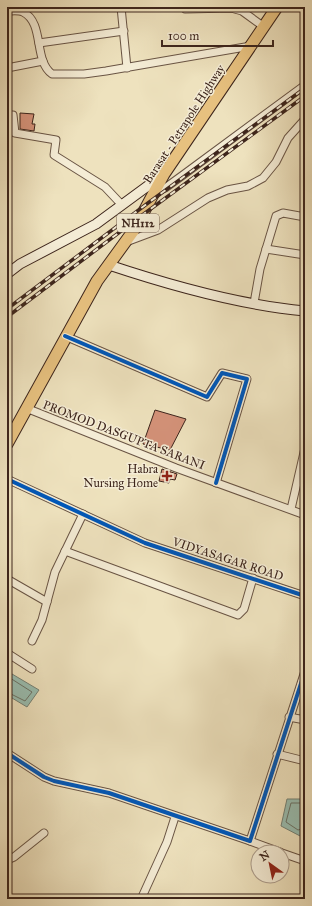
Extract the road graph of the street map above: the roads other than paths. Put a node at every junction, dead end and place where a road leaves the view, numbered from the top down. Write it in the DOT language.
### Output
graph roads {
  1 [pos="121,7"];
  2 [pos="277,7"];
  3 [pos="185,9"];
  4 [pos="7,11"];
  5 [pos="264,27"];
  6 [pos="124,31"];
  7 [pos="39,43"];
  8 [pos="251,46"];
  9 [pos="43,61"];
  10 [pos="7,68"];
  11 [pos="127,68"];
  12 [pos="305,85"];
  13 [pos="7,116"];
  14 [pos="305,119"];
  15 [pos="164,174"];
  16 [pos="154,193"];
  17 [pos="121,204"];
  18 [pos="305,217"];
  19 [pos="126,242"];
  20 [pos="266,249"];
  21 [pos="305,255"];
  22 [pos="109,265"];
  23 [pos="8,272"];
  24 [pos="254,304"];
  25 [pos="305,310"];
  26 [pos="65,336"];
  27 [pos="26,408"];
  28 [pos="7,444"];
  29 [pos="305,448"];
  30 [pos="7,479"];
  31 [pos="216,482"];
  32 [pos="291,509"];
  33 [pos="83,514"];
  34 [pos="305,515"];
  35 [pos="65,552"];
  36 [pos="253,578"];
  37 [pos="7,579"];
  38 [pos="305,596"];
  39 [pos="47,602"];
  40 [pos="32,641"];
  41 [pos="7,654"];
  42 [pos="32,669"];
  43 [pos="305,671"];
  44 [pos="289,717"];
  45 [pos="305,720"];
  46 [pos="7,753"];
  47 [pos="277,754"];
  48 [pos="305,760"];
  49 [pos="175,817"];
  50 [pos="44,833"];
  51 [pos="250,841"];
  52 [pos="258,844"];
  53 [pos="290,855"];
  54 [pos="7,860"];
  55 [pos="305,861"];
  56 [pos="142,897"];
  1 -- 6 [label="street"];
  2 -- 5 [label="highway, Barasat - Petrapole Highway / NH112"];
  3 -- 5 [label="street"];
  4 -- 7 [label="street"];
  5 -- 8 [label="highway, Barasat - Petrapole Highway / NH112"];
  6 -- 7 [label="street"];
  6 -- 11 [label="street"];
  7 -- 9 [label="street"];
  8 -- 11 [label="street"];
  8 -- 15 [label="highway, Barasat - Petrapole Highway / NH112"];
  9 -- 10 [label="street"];
  9 -- 11 [label="street"];
  12 -- 16 [label="street"];
  13 -- 17 [label="street"];
  14 -- 19 [label="street"];
  15 -- 16 [label="highway, Barasat - Petrapole Highway / NH112"];
  15 -- 17 [label="main road"];
  16 -- 19 [label="highway, Barasat - Petrapole Highway / NH112"];
  17 -- 23 [label="main road"];
  18 -- 20 [label="street"];
  19 -- 22 [label="highway, Barasat - Petrapole Highway / NH112"];
  20 -- 21 [label="street"];
  20 -- 24 [label="street"];
  22 -- 24 [label="main road"];
  22 -- 26 [label="highway, Barasat - Petrapole Highway / NH112"];
  24 -- 25 [label="main road"];
  26 -- 27 [label="highway, Barasat - Petrapole Highway / NH112"];
  26 -- 31 [label="street"];
  27 -- 28 [label="highway, Barasat - Petrapole Highway / NH112"];
  27 -- 31 [label="street, PROMOD DASGUPTA SARANI"];
  29 -- 32 [label="street"];
  30 -- 33 [label="street, VIDYASAGAR ROAD"];
  31 -- 32 [label="street, PROMOD DASGUPTA SARANI"];
  32 -- 34 [label="street, PROMOD DASGUPTA SARANI"];
  33 -- 35 [label="street"];
  33 -- 36 [label="street, VIDYASAGAR ROAD"];
  35 -- 36 [label="street"];
  35 -- 39 [label="street"];
  36 -- 38 [label="street, VIDYASAGAR ROAD"];
  37 -- 39 [label="street"];
  39 -- 40 [label="street"];
  41 -- 42 [label="street"];
  43 -- 44 [label="street"];
  44 -- 45 [label="street"];
  44 -- 47 [label="street"];
  46 -- 49 [label="street"];
  47 -- 48 [label="street"];
  47 -- 51 [label="street"];
  49 -- 51 [label="street"];
  49 -- 56 [label="street"];
  50 -- 54 [label="street"];
  51 -- 52 [label="street"];
  53 -- 55 [label="street"];
}
